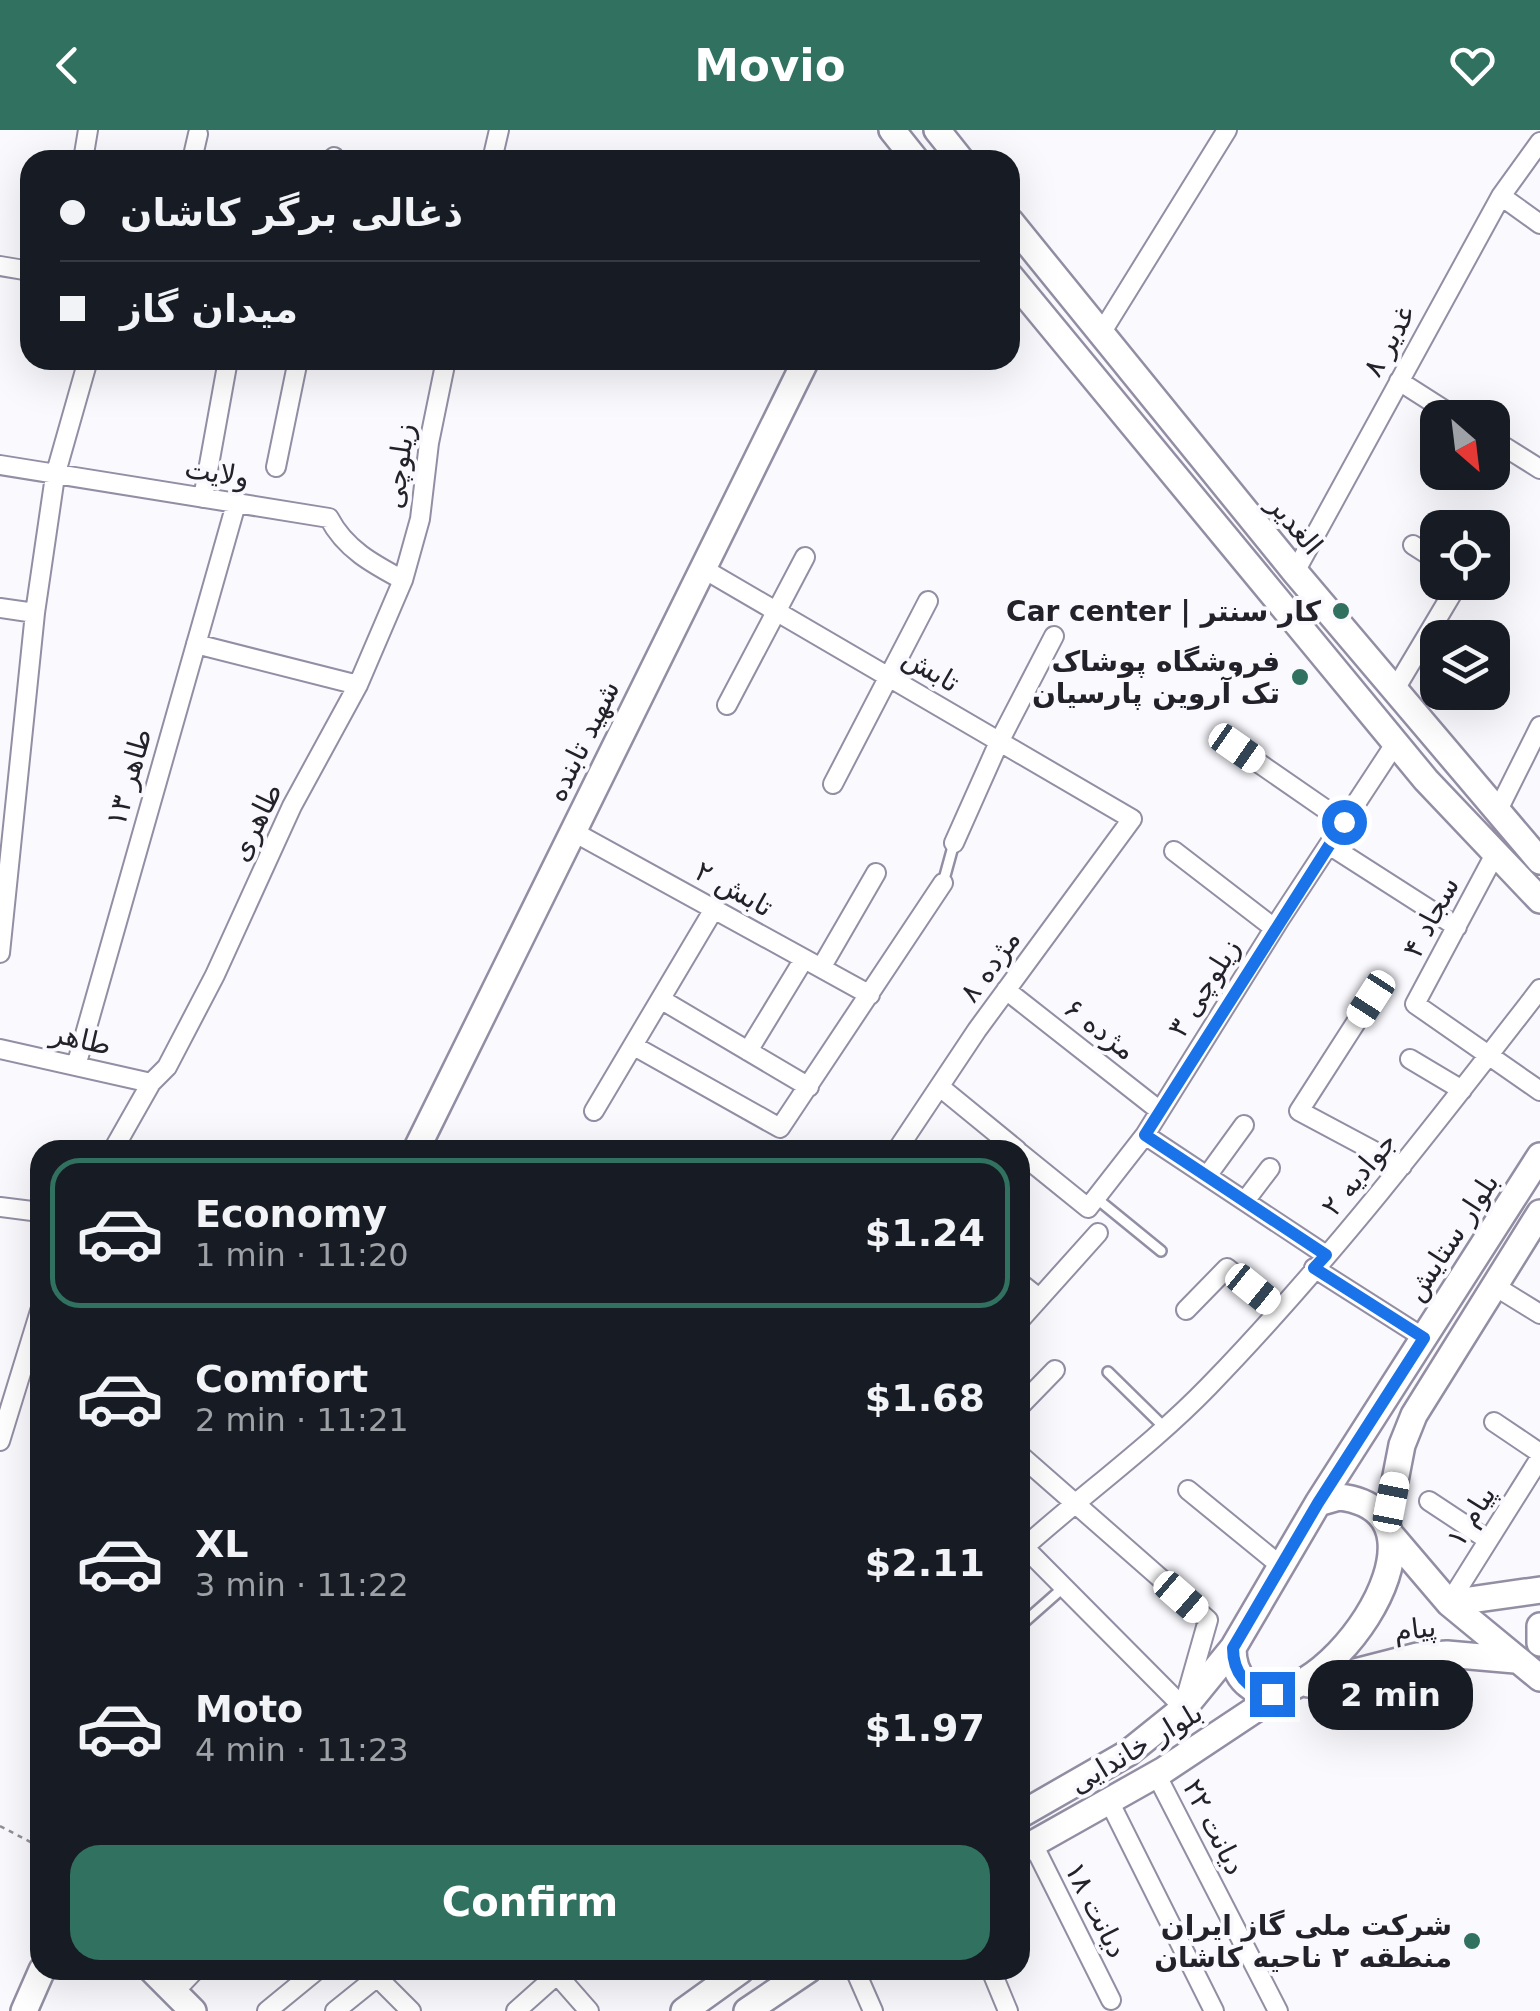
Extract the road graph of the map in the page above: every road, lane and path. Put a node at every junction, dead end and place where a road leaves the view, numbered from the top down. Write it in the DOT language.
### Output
graph roads {
  1 [pos="892,130"];
  2 [pos="1226,130"];
  3 [pos="198,134"];
  4 [pos="1540,142"];
  5 [pos="194,150"];
  6 [pos="908,150"];
  7 [pos="1501,196"];
  8 [pos="1540,224"];
  9 [pos="1020,235"];
  10 [pos="1020,288"];
  11 [pos="1100,336"];
  12 [pos="85,370"];
  13 [pos="226,370"];
  14 [pos="296,370"];
  15 [pos="444,370"];
  16 [pos="801,370"];
  17 [pos="1399,381"];
  18 [pos="1429,400"];
  19 [pos="1510,451"];
  20 [pos="0,465"];
  21 [pos="276,467"];
  22 [pos="1540,469"];
  23 [pos="55,476"];
  24 [pos="203,498"];
  25 [pos="236,504"];
  26 [pos="1414,545"];
  27 [pos="1420,549"];
  28 [pos="805,557"];
  29 [pos="702,568"];
  30 [pos="1296,572"];
  31 [pos="403,580"];
  32 [pos="1447,600"];
  33 [pos="928,601"];
  34 [pos="0,608"];
  35 [pos="777,612"];
  36 [pos="36,613"];
  37 [pos="1054,636"];
  38 [pos="196,644"];
  39 [pos="888,677"];
  40 [pos="358,684"];
  41 [pos="1394,691"];
  42 [pos="727,705"];
  43 [pos="1540,726"];
  44 [pos="1000,742"];
  45 [pos="1395,744"];
  46 [pos="1237,748"];
  47 [pos="1450,758"];
  48 [pos="1426,780"];
  49 [pos="834,784"];
  50 [pos="1497,812"];
  51 [pos="1132,819"];
  52 [pos="1344,822"];
  53 [pos="572,832"];
  54 [pos="954,843"];
  55 [pos="1329,845"];
  56 [pos="1174,851"];
  57 [pos="1494,856"];
  58 [pos="1540,861"];
  59 [pos="876,874"];
  60 [pos="943,882"];
  61 [pos="1540,900"];
  62 [pos="714,909"];
  63 [pos="1458,927"];
  64 [pos="1274,928"];
  65 [pos="0,953"];
  66 [pos="804,958"];
  67 [pos="821,968"];
  68 [pos="1540,989"];
  69 [pos="1006,990"];
  70 [pos="870,995"];
  71 [pos="1371,999"];
  72 [pos="662,1000"];
  73 [pos="634,1046"];
  74 [pos="0,1049"];
  75 [pos="748,1051"];
  76 [pos="1488,1055"];
  77 [pos="1410,1060"];
  78 [pos="76,1066"];
  79 [pos="150,1083"];
  80 [pos="809,1088"];
  81 [pos="940,1088"];
  82 [pos="1462,1090"];
  83 [pos="1540,1090"];
  84 [pos="594,1111"];
  85 [pos="1160,1111"];
  86 [pos="1244,1125"];
  87 [pos="1145,1135"];
  88 [pos="119,1140"];
  89 [pos="421,1140"];
  90 [pos="905,1140"];
  91 [pos="1004,1140"];
  92 [pos="1540,1156"];
  93 [pos="1030,1159"];
  94 [pos="1402,1166"];
  95 [pos="1270,1168"];
  96 [pos="1207,1176"];
  97 [pos="1245,1201"];
  98 [pos="1092,1203"];
  99 [pos="1509,1205"];
  100 [pos="0,1207"];
  101 [pos="30,1211"];
  102 [pos="1538,1217"];
  103 [pos="1098,1234"];
  104 [pos="1161,1251"];
  105 [pos="1320,1262"];
  106 [pos="1493,1285"];
  107 [pos="1030,1291"];
  108 [pos="1039,1298"];
  109 [pos="1030,1308"];
  110 [pos="1186,1310"];
  111 [pos="1279,1310"];
  112 [pos="1540,1314"];
  113 [pos="30,1332"];
  114 [pos="1424,1338"];
  115 [pos="1055,1370"];
  116 [pos="1108,1372"];
  117 [pos="8,1379"];
  118 [pos="1030,1396"];
  119 [pos="1494,1422"];
  120 [pos="1164,1428"];
  121 [pos="0,1441"];
  122 [pos="1540,1455"];
  123 [pos="1030,1464"];
  124 [pos="1188,1490"];
  125 [pos="1428,1501"];
  126 [pos="1072,1503"];
  127 [pos="1318,1503"];
  128 [pos="1389,1528"];
  129 [pos="1030,1536"];
  130 [pos="1488,1540"];
  131 [pos="1030,1548"];
  132 [pos="1281,1566"];
  133 [pos="1064,1587"];
  134 [pos="1540,1590"];
  135 [pos="1449,1603"];
  136 [pos="1030,1616"];
  137 [pos="1540,1626"];
  138 [pos="1540,1643"];
  139 [pos="1233,1648"];
  140 [pos="1515,1660"];
  141 [pos="1540,1678"];
  142 [pos="1287,1691"];
  143 [pos="1184,1708"];
  144 [pos="1156,1774"];
  145 [pos="1109,1801"];
  146 [pos="1030,1809"];
  147 [pos="0,1826"];
  148 [pos="30,1842"];
  149 [pos="1030,1846"];
  150 [pos="1030,1855"];
  151 [pos="38,1980"];
  152 [pos="162,1980"];
  153 [pos="193,1980"];
  154 [pos="306,1980"];
  155 [pos="374,1980"];
  156 [pos="387,1980"];
  157 [pos="549,1980"];
  158 [pos="564,1980"];
  159 [pos="727,1980"];
  160 [pos="793,1980"];
  161 [pos="859,1980"];
  162 [pos="995,1980"];
  163 [pos="1111,2000"];
  164 [pos="188,2006"];
  165 [pos="24,2011"];
  166 [pos="267,2011"];
  167 [pos="335,2011"];
  168 [pos="410,2011"];
  169 [pos="516,2011"];
  170 [pos="589,2011"];
  171 [pos="684,2011"];
  172 [pos="746,2011"];
  173 [pos="872,2011"];
  174 [pos="1008,2011"];
  175 [pos="1214,2011"];
  176 [pos="1278,2011"];
  1 -- 6 [label="main road"];
  2 -- 11 [label="street"];
  3 -- 5 [label="street"];
  4 -- 7 [label="street, غدیر ۸"];
  7 -- 8 [label="street"];
  7 -- 17 [label="street, غدیر ۸"];
  9 -- 11 [label="main road, الغدیر"];
  10 -- 45 [label="main road"];
  11 -- 30 [label="main road, الغدیر"];
  12 -- 23 [label="street"];
  13 -- 24 [label="street"];
  14 -- 21 [label="street"];
  15 -- 31 [label="street, زیلوچی"];
  16 -- 29 [label="main road, شهید تابنده"];
  17 -- 18 [label="street"];
  17 -- 30 [label="street, غدیر ۸"];
  19 -- 22 [label="street"];
  20 -- 23 [label="street, ولایت"];
  23 -- 24 [label="street, ولایت"];
  23 -- 36 [label="street"];
  24 -- 25 [label="street, ولایت"];
  25 -- 31 [label="street, ولایت"];
  25 -- 38 [label="street, طاهر ۱۳"];
  26 -- 27 [label="street"];
  28 -- 35 [label="street"];
  29 -- 35 [label="street, تابش"];
  29 -- 53 [label="main road, شهید تابنده"];
  30 -- 41 [label="main road, الغدیر"];
  31 -- 40 [label="street, طاهری"];
  32 -- 41 [label="street"];
  33 -- 39 [label="street"];
  34 -- 36 [label="street"];
  35 -- 39 [label="street, تابش"];
  35 -- 42 [label="street"];
  36 -- 65 [label="street"];
  37 -- 44 [label="street"];
  38 -- 40 [label="street"];
  38 -- 78 [label="street, طاهر ۱۳"];
  39 -- 44 [label="street, تابش"];
  39 -- 49 [label="street"];
  40 -- 79 [label="street, طاهری"];
  41 -- 47 [label="main road, الغدیر"];
  43 -- 50 [label="street"];
  44 -- 51 [label="street, تابش"];
  44 -- 54 [label="street"];
  45 -- 48 [label="main road"];
  45 -- 52 [label="street, زیلوچی ۳"];
  46 -- 52 [label="street"];
  47 -- 48 [label="main road"];
  47 -- 50 [label="main road, الغدیر"];
  48 -- 57 [label="main road"];
  50 -- 58 [label="main road, الغدیر"];
  51 -- 69 [label="street, مژده ۸"];
  52 -- 55 [label="street, زیلوچی ۳"];
  53 -- 62 [label="street, تابش ۲"];
  53 -- 89 [label="main road, شهید تابنده"];
  54 -- 60 [label="lane"];
  55 -- 63 [label="street"];
  55 -- 64 [label="street, زیلوچی ۳"];
  56 -- 64 [label="street"];
  57 -- 61 [label="main road"];
  57 -- 63 [label="street, سجاد ۴"];
  59 -- 67 [label="street"];
  60 -- 70 [label="street"];
  62 -- 66 [label="street, تابش ۲"];
  62 -- 72 [label="street"];
  63 -- 76 [label="street, سجاد ۴"];
  64 -- 85 [label="street, زیلوچی ۳"];
  66 -- 67 [label="street, تابش ۲"];
  66 -- 75 [label="street"];
  67 -- 70 [label="street, تابش ۲"];
  68 -- 76 [label="street, جوادیه ۲"];
  69 -- 81 [label="street, مژده ۸"];
  69 -- 85 [label="street, مژده ۶"];
  70 -- 80 [label="street"];
  71 -- 94 [label="street"];
  72 -- 73 [label="street"];
  72 -- 75 [label="street"];
  73 -- 80 [label="street"];
  73 -- 84 [label="street"];
  74 -- 78 [label="street, طاهر"];
  75 -- 80 [label="street"];
  76 -- 82 [label="street, جوادیه ۲"];
  76 -- 83 [label="street"];
  77 -- 82 [label="street"];
  78 -- 79 [label="street, طاهر"];
  79 -- 88 [label="street, طاهری"];
  81 -- 90 [label="street, مژده ۸"];
  81 -- 91 [label="street"];
  82 -- 94 [label="street, جوادیه ۲"];
  85 -- 87 [label="street, زیلوچی ۳"];
  86 -- 96 [label="street"];
  87 -- 96 [label="street"];
  87 -- 98 [label="street, زیلوچی ۳"];
  92 -- 99 [label="main road, بلوار ستایش"];
  93 -- 98 [label="street"];
  94 -- 105 [label="street, جوادیه ۲"];
  95 -- 97 [label="street"];
  96 -- 97 [label="street"];
  97 -- 105 [label="street"];
  98 -- 104 [label="lane"];
  99 -- 102 [label="main road"];
  99 -- 114 [label="main road, بلوار ستایش"];
  100 -- 101 [label="street"];
  102 -- 106 [label="main road"];
  103 -- 108 [label="street"];
  105 -- 111 [label="street, جوادیه ۲"];
  105 -- 114 [label="street"];
  106 -- 112 [label="street"];
  106 -- 128 [label="main road"];
  107 -- 108 [label="street"];
  108 -- 109 [label="street"];
  110 -- 111 [label="street"];
  111 -- 120 [label="street, جوادیه ۲"];
  113 -- 117 [label="street"];
  114 -- 127 [label="main road, بلوار ستایش"];
  115 -- 118 [label="street"];
  116 -- 120 [label="lane"];
  117 -- 121 [label="street"];
  119 -- 122 [label="street"];
  120 -- 126 [label="street, جوادیه ۲"];
  122 -- 130 [label="street, پیام ۱"];
  123 -- 126 [label="street"];
  124 -- 132 [label="street"];
  125 -- 130 [label="street"];
  126 -- 129 [label="street, جوادیه ۲"];
  126 -- 143 [label="street"];
  127 -- 128 [label="main road"];
  127 -- 132 [label="main road, بلوار ستایش"];
  128 -- 135 [label="main road"];
  128 -- 142 [label="main road"];
  130 -- 135 [label="street, پیام ۱"];
  131 -- 133 [label="street"];
  132 -- 139 [label="main road, بلوار خاندایی"];
  133 -- 136 [label="lane"];
  133 -- 143 [label="street"];
  134 -- 135 [label="main road"];
  135 -- 140 [label="main road"];
  137 -- 138 [label="main road"];
  139 -- 142 [label="main road"];
  139 -- 143 [label="main road, بلوار خاندایی"];
  140 -- 141 [label="main road"];
  140 -- 142 [label="main road, پیام"];
  142 -- 144 [label="main road, بلوار خاندایی"];
  143 -- 146 [label="main road, بلوار خاندایی"];
  144 -- 145 [label="main road, بلوار خاندایی"];
  144 -- 176 [label="street, دیانت ۲۲"];
  145 -- 149 [label="main road, بلوار خاندایی"];
  145 -- 175 [label="street"];
  147 -- 148 [label="path"];
  150 -- 163 [label="street, دیانت ۱۸"];
  151 -- 165 [label="main road"];
  152 -- 164 [label="main road"];
  153 -- 164 [label="street"];
  154 -- 166 [label="street"];
  155 -- 167 [label="street"];
  156 -- 168 [label="street"];
  157 -- 169 [label="street"];
  158 -- 170 [label="street"];
  159 -- 171 [label="main road"];
  160 -- 172 [label="main road"];
  161 -- 173 [label="street"];
  162 -- 174 [label="street"];
}
